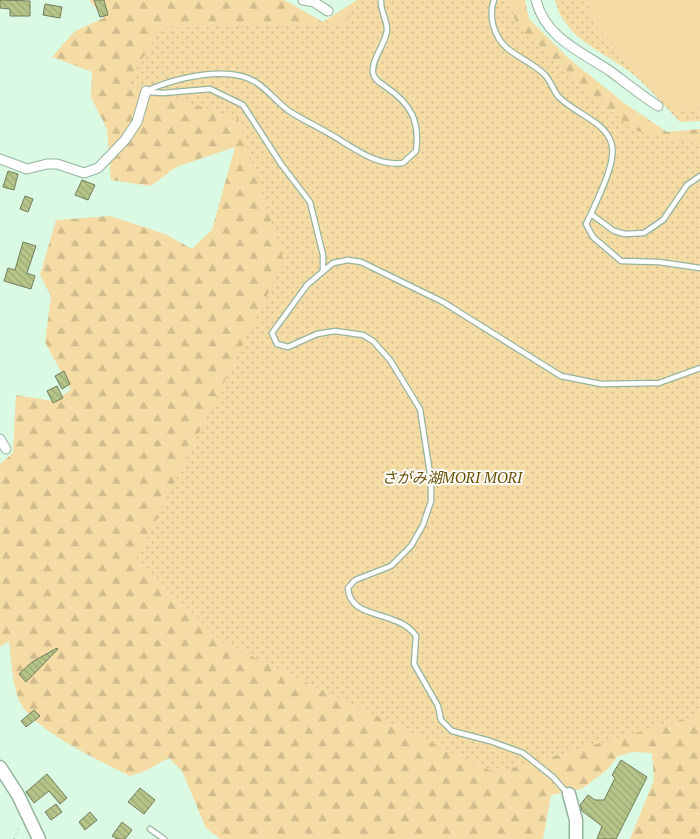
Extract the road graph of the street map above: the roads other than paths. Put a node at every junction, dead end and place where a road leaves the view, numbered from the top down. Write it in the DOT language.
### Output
graph roads {
  1 [pos="303,0"];
  2 [pos="381,0"];
  3 [pos="494,0"];
  4 [pos="536,0"];
  5 [pos="328,11"];
  6 [pos="146,92"];
  7 [pos="658,106"];
  8 [pos="0,159"];
  9 [pos="700,176"];
  10 [pos="591,214"];
  11 [pos="700,268"];
  12 [pos="323,271"];
  13 [pos="700,368"];
  14 [pos="0,439"];
  15 [pos="6,449"];
  16 [pos="0,768"];
  17 [pos="569,794"];
  18 [pos="150,829"];
  19 [pos="39,839"];
  20 [pos="164,839"];
  21 [pos="576,839"];
  1 -- 5 [label="street"];
  2 -- 6 [label="lane"];
  3 -- 10 [label="lane"];
  4 -- 7 [label="street"];
  6 -- 8 [label="street"];
  6 -- 12 [label="lane"];
  9 -- 10 [label="lane"];
  10 -- 11 [label="lane"];
  12 -- 13 [label="lane"];
  12 -- 17 [label="lane"];
  14 -- 15 [label="street"];
  16 -- 19 [label="main road"];
  17 -- 21 [label="main road"];
  18 -- 20 [label="lane"];
}
